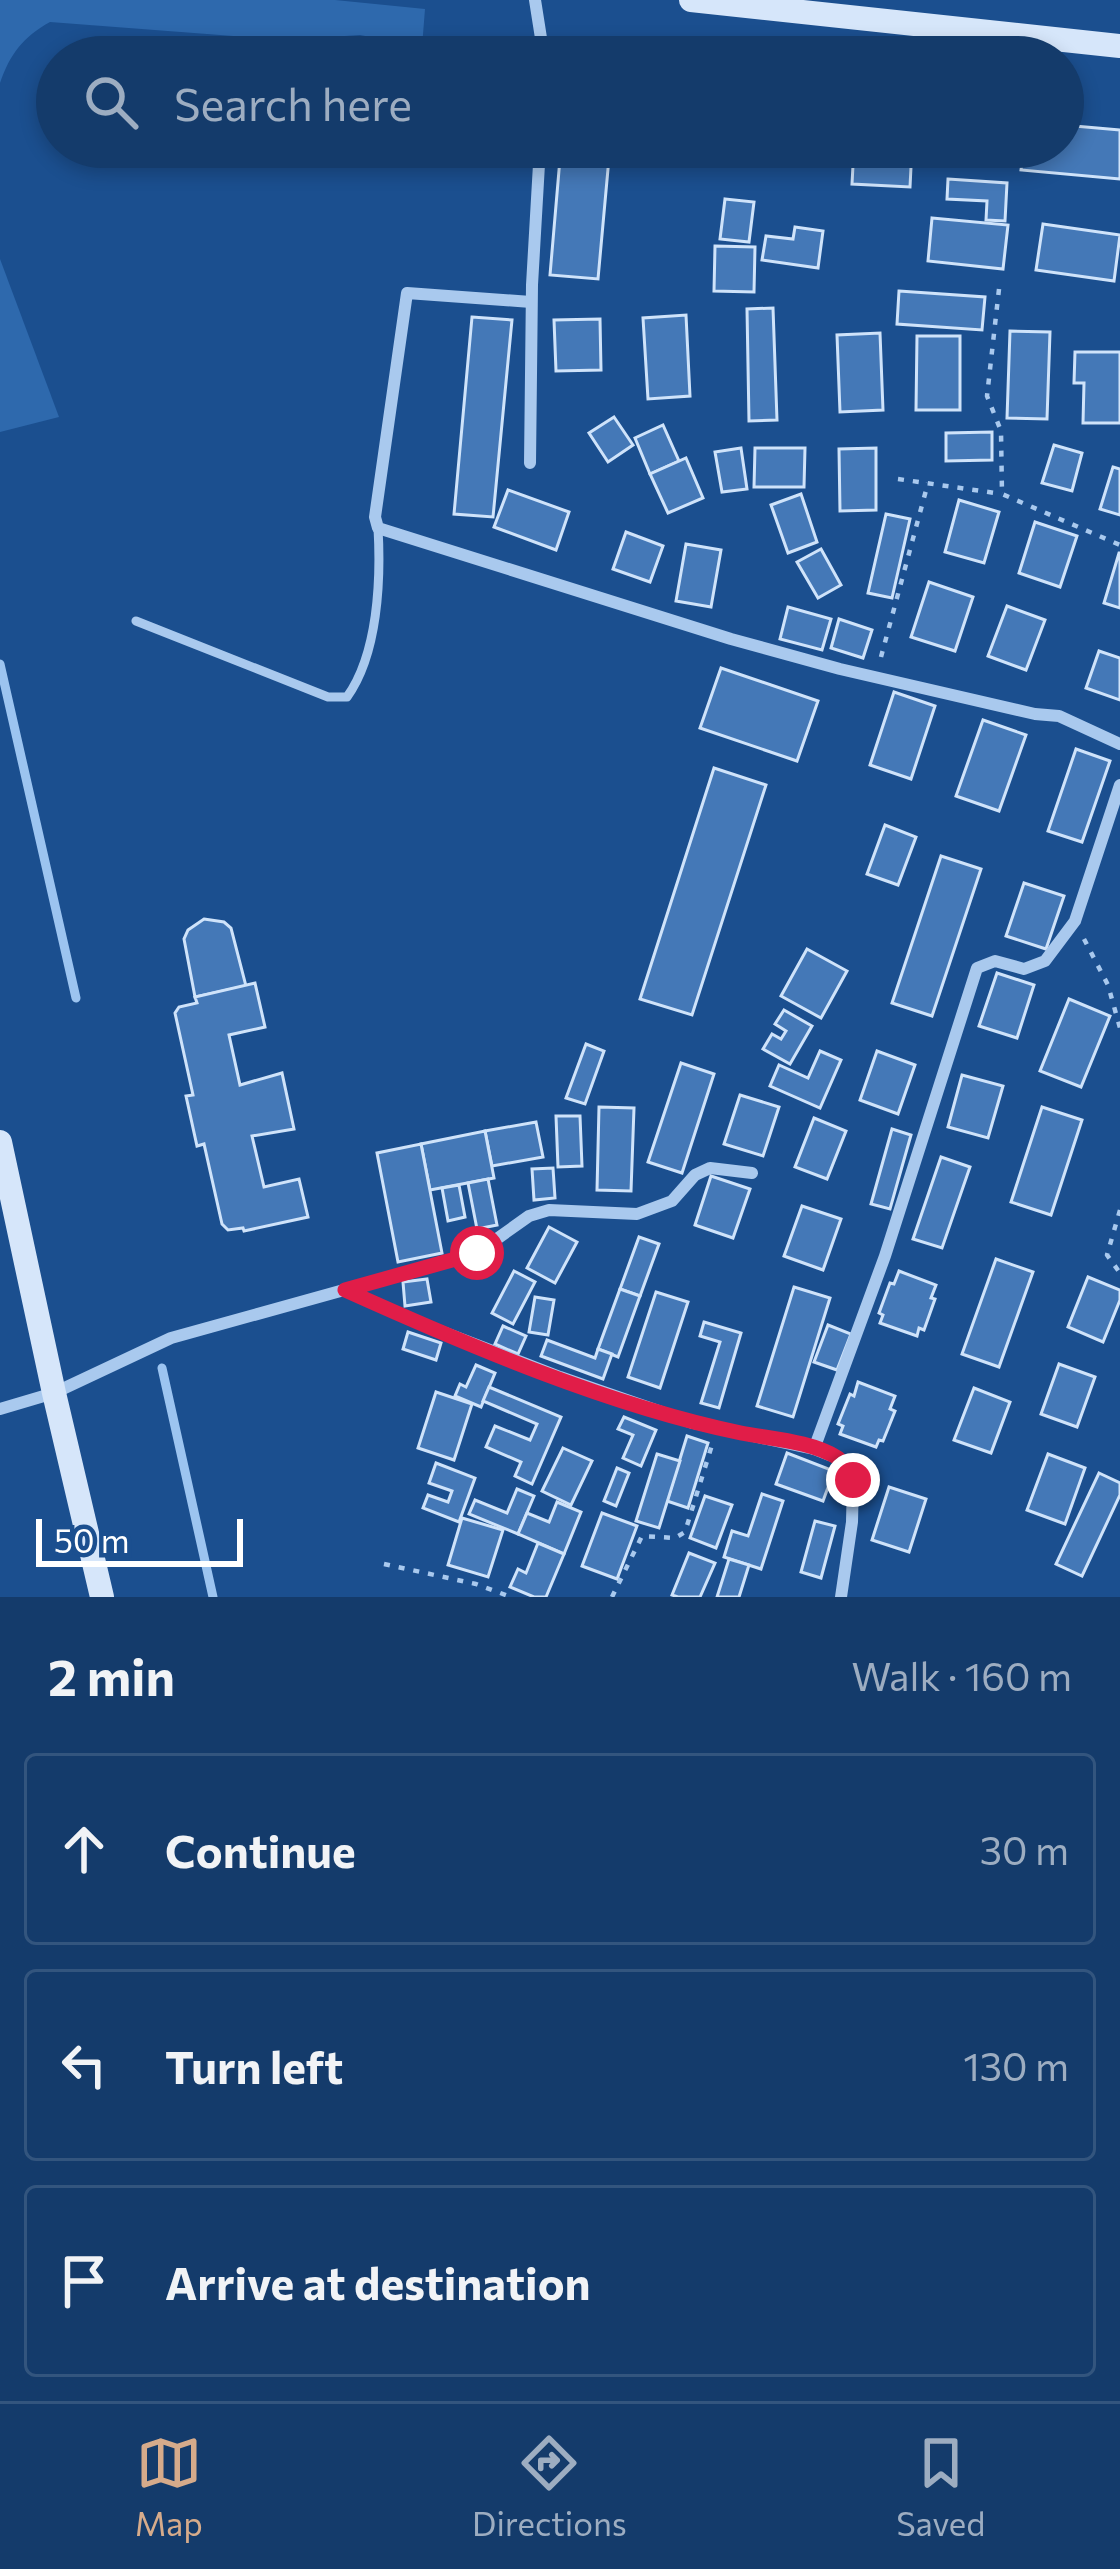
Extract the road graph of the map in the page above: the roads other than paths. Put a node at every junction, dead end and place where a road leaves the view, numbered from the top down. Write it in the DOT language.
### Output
graph roads {
  1 [pos="535,0"];
  2 [pos="691,0"];
  3 [pos="541,36"];
  4 [pos="1027,36"];
  5 [pos="1084,42"];
  6 [pos="1120,46"];
  7 [pos="539,168"];
  8 [pos="531,302"];
  9 [pos="530,464"];
  10 [pos="378,528"];
  11 [pos="136,621"];
  12 [pos="1120,744"];
  13 [pos="1120,785"];
  14 [pos="0,1142"];
  15 [pos="752,1173"];
  16 [pos="345,1290"];
  17 [pos="54,1393"];
  18 [pos="0,1409"];
  19 [pos="814,1448"];
  20 [pos="102,1597"];
  21 [pos="841,1597"];
  1 -- 3 [label="street"];
  2 -- 4 [label="main road"];
  5 -- 6 [label="main road"];
  7 -- 8 [label="street"];
  8 -- 9 [label="street"];
  8 -- 10 [label="street"];
  10 -- 11 [label="lane"];
  10 -- 12 [label="street"];
  13 -- 19 [label="street"];
  14 -- 17 [label="main road"];
  15 -- 16 [label="street"];
  16 -- 17 [label="street"];
  16 -- 19 [label="street"];
  17 -- 18 [label="street"];
  17 -- 20 [label="main road"];
  19 -- 21 [label="street"];
}
